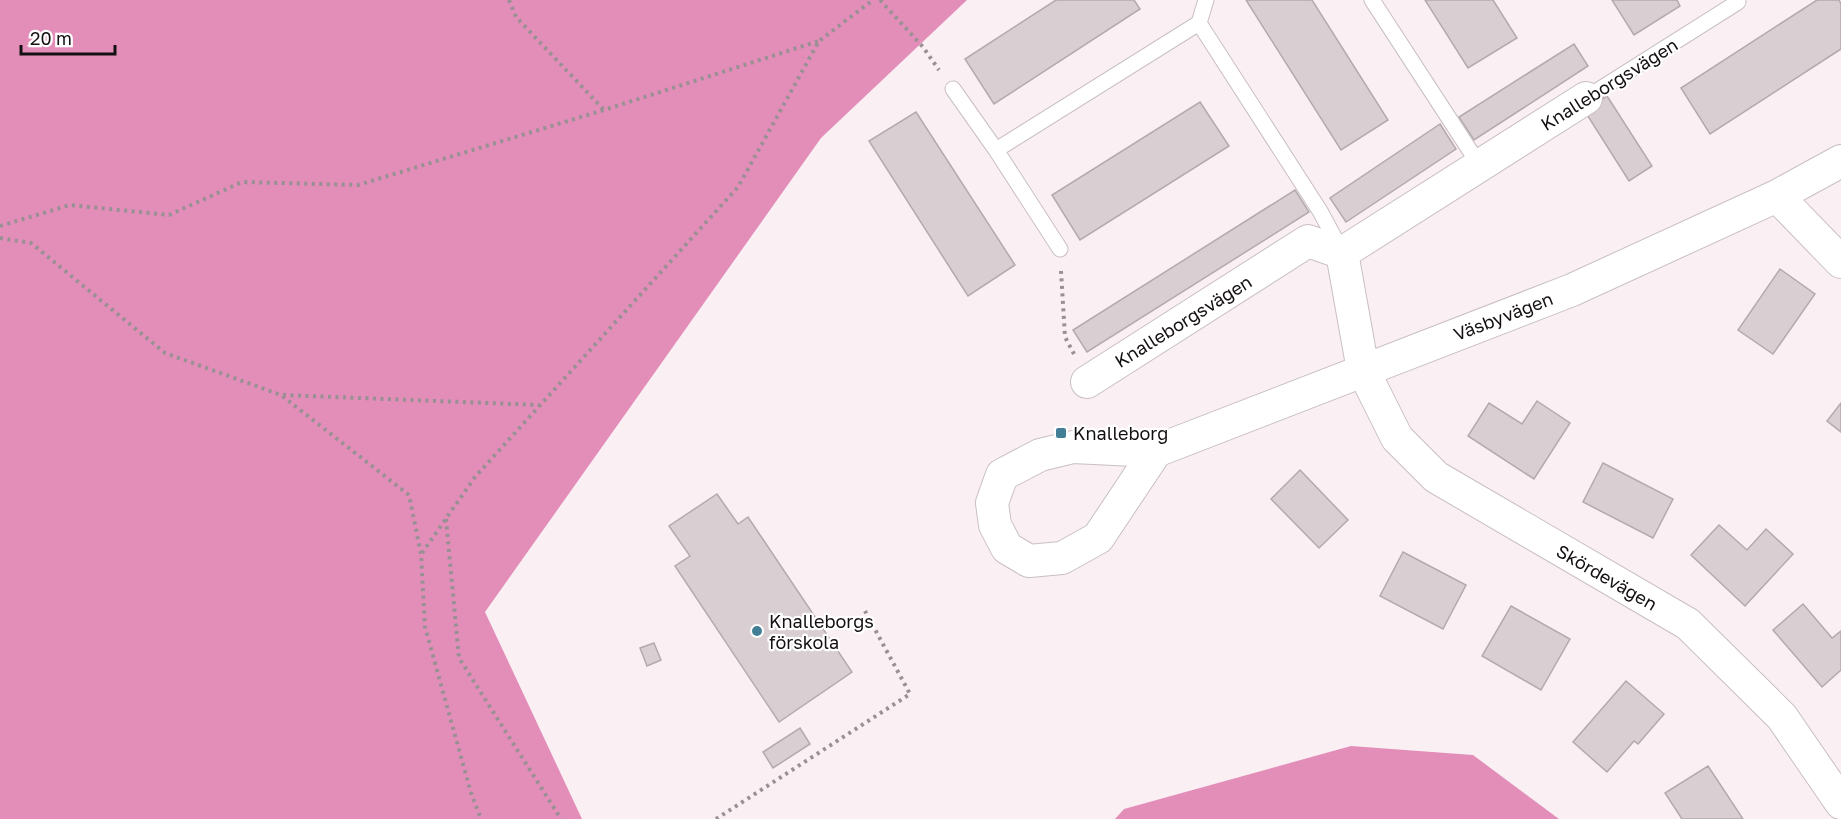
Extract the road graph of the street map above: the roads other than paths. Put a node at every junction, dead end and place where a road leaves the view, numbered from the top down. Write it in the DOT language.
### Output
graph roads {
  1 [pos="1206,0"];
  2 [pos="1372,0"];
  3 [pos="1738,1"];
  4 [pos="1199,23"];
  5 [pos="953,89"];
  6 [pos="1586,98"];
  7 [pos="996,150"];
  8 [pos="1841,161"];
  9 [pos="1480,166"];
  10 [pos="1776,196"];
  11 [pos="1060,249"];
  12 [pos="1342,253"];
  13 [pos="1841,261"];
  14 [pos="1363,370"];
  15 [pos="1087,382"];
  16 [pos="1155,451"];
  17 [pos="1841,803"];
  1 -- 4 [label="lane"];
  2 -- 9 [label="lane"];
  3 -- 6 [label="lane, Knalleborgsvägen"];
  4 -- 7 [label="lane"];
  4 -- 12 [label="lane"];
  5 -- 7 [label="lane"];
  6 -- 9 [label="street, Knalleborgsvägen"];
  7 -- 11 [label="lane"];
  8 -- 10 [label="street, Väsbyvägen"];
  9 -- 12 [label="street, Knalleborgsvägen"];
  10 -- 13 [label="street"];
  10 -- 14 [label="street, Väsbyvägen"];
  12 -- 14 [label="street"];
  12 -- 15 [label="street, Knalleborgsvägen"];
  14 -- 16 [label="street, Väsbyvägen"];
  14 -- 17 [label="street, Skördevägen"];
  16 -- 16 [label="street, Väsbyvägen"];
}
